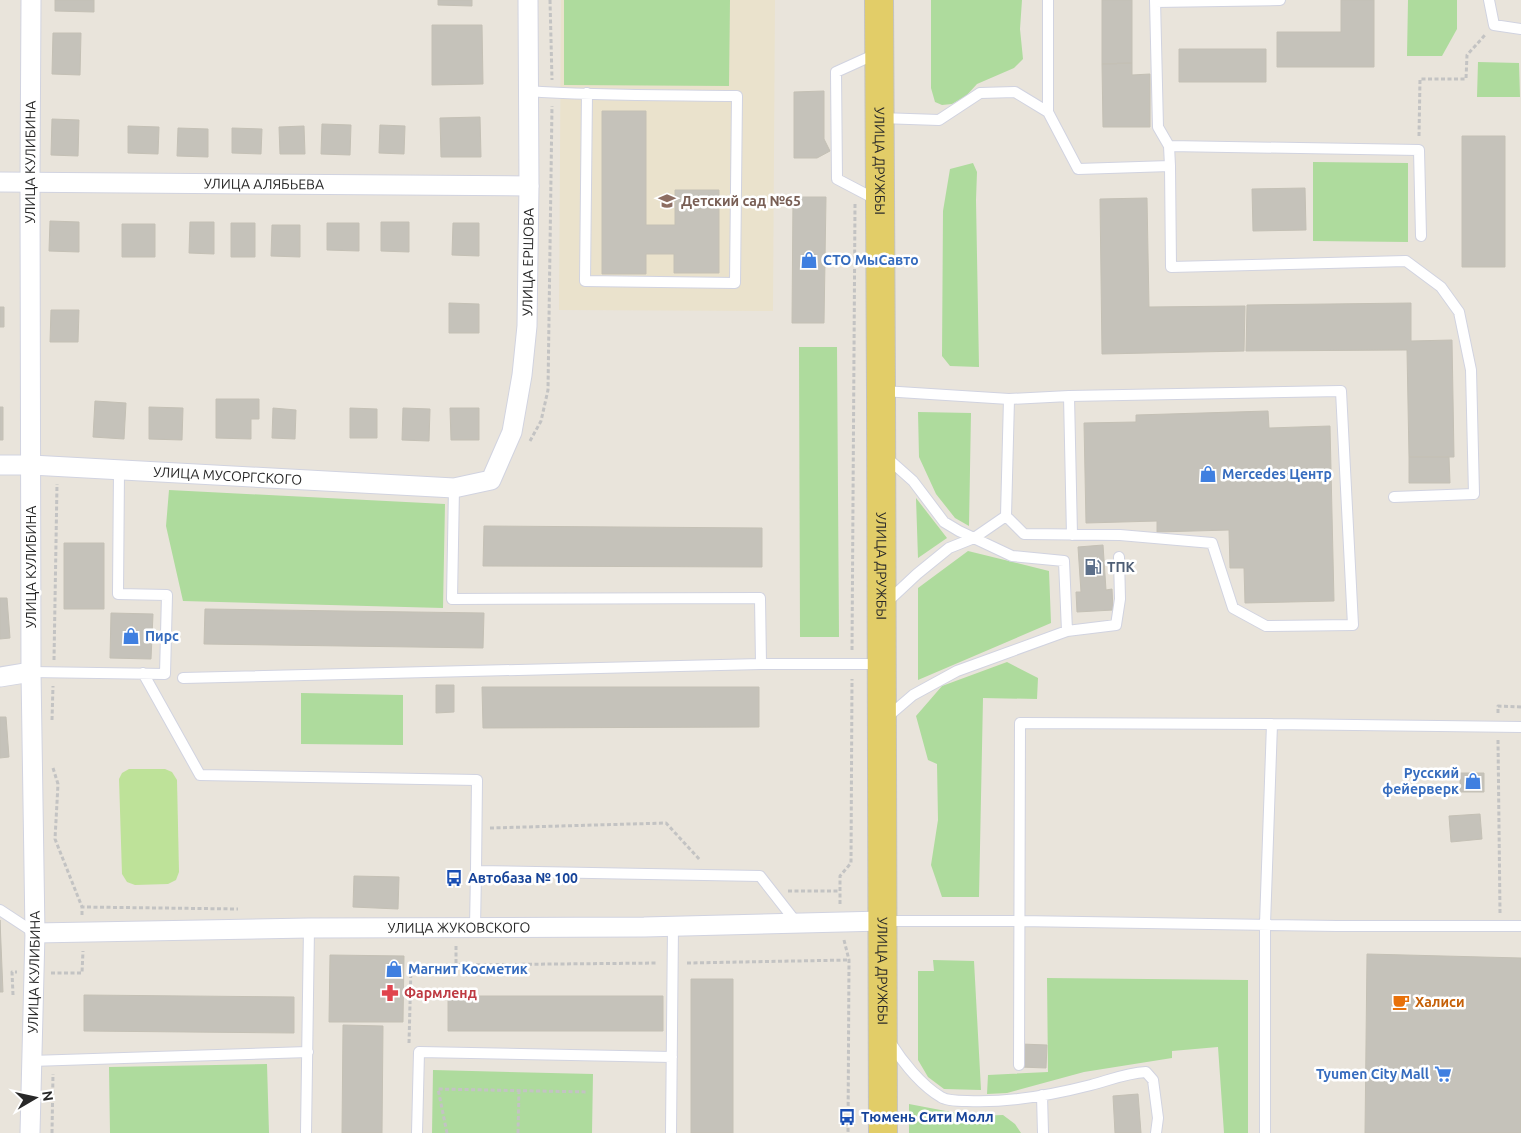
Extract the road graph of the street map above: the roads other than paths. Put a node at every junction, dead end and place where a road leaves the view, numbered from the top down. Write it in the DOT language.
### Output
graph roads {
  1 [pos="31,0"];
  2 [pos="528,0"];
  3 [pos="878,0"];
  4 [pos="1048,0"];
  5 [pos="1280,0"];
  6 [pos="1489,0"];
  7 [pos="1155,1"];
  8 [pos="1521,29"];
  9 [pos="879,52"];
  10 [pos="528,91"];
  11 [pos="587,93"];
  12 [pos="1048,112"];
  13 [pos="880,118"];
  14 [pos="1169,146"];
  15 [pos="1170,166"];
  16 [pos="0,182"];
  17 [pos="30,182"];
  18 [pos="528,186"];
  19 [pos="880,202"];
  20 [pos="1421,236"];
  21 [pos="882,390"];
  22 [pos="1069,396"];
  23 [pos="1009,399"];
  24 [pos="882,453"];
  25 [pos="0,464"];
  26 [pos="31,465"];
  27 [pos="119,470"];
  28 [pos="454,488"];
  29 [pos="1394,497"];
  30 [pos="1006,516"];
  31 [pos="1072,535"];
  32 [pos="974,538"];
  33 [pos="1119,557"];
  34 [pos="882,607"];
  35 [pos="1068,631"];
  36 [pos="761,664"];
  37 [pos="883,664"];
  38 [pos="31,672"];
  39 [pos="142,674"];
  40 [pos="0,677"];
  41 [pos="183,678"];
  42 [pos="883,721"];
  43 [pos="1272,724"];
  44 [pos="1521,728"];
  45 [pos="476,871"];
  46 [pos="0,910"];
  47 [pos="883,921"];
  48 [pos="1019,921"];
  49 [pos="796,922"];
  50 [pos="1265,924"];
  51 [pos="673,926"];
  52 [pos="1521,926"];
  53 [pos="475,927"];
  54 [pos="309,928"];
  55 [pos="36,933"];
  56 [pos="883,1032"];
  57 [pos="308,1052"];
  58 [pos="672,1057"];
  59 [pos="31,1061"];
  60 [pos="1019,1065"];
  61 [pos="1042,1095"];
  62 [pos="30,1133"];
  63 [pos="306,1133"];
  64 [pos="417,1133"];
  65 [pos="671,1133"];
  66 [pos="883,1133"];
  67 [pos="1044,1133"];
  68 [pos="1156,1133"];
  69 [pos="1265,1133"];
  1 -- 17 [label="street, УЛИЦА КУЛИБИНА"];
  2 -- 10 [label="street, УЛИЦА ЕРШОВА"];
  3 -- 9 [label="main road, УЛИЦА ДРУЖБЫ"];
  4 -- 12 [label="lane"];
  5 -- 7 [label="lane"];
  6 -- 8 [label="lane"];
  7 -- 14 [label="lane"];
  9 -- 13 [label="main road, УЛИЦА ДРУЖБЫ"];
  9 -- 19 [label="lane"];
  10 -- 11 [label="lane"];
  10 -- 18 [label="street, УЛИЦА ЕРШОВА"];
  11 -- 11 [label="lane"];
  12 -- 13 [label="lane"];
  12 -- 15 [label="lane"];
  13 -- 19 [label="main road, УЛИЦА ДРУЖБЫ"];
  14 -- 15 [label="lane"];
  14 -- 20 [label="lane"];
  15 -- 29 [label="lane"];
  16 -- 17 [label="street, УЛИЦА АЛЯБЬЕВА"];
  17 -- 18 [label="street, УЛИЦА АЛЯБЬЕВА"];
  17 -- 26 [label="street, УЛИЦА КУЛИБИНА"];
  18 -- 28 [label="street, УЛИЦА ЕРШОВА"];
  19 -- 21 [label="main road, УЛИЦА ДРУЖБЫ"];
  21 -- 23 [label="lane"];
  21 -- 24 [label="main road, УЛИЦА ДРУЖБЫ"];
  22 -- 23 [label="lane"];
  22 -- 31 [label="lane"];
  22 -- 31 [label="lane"];
  23 -- 30 [label="lane"];
  24 -- 32 [label="lane"];
  24 -- 34 [label="main road, УЛИЦА ДРУЖБЫ"];
  25 -- 26 [label="street, УЛИЦА МУСОРГСКОГО"];
  26 -- 27 [label="street, УЛИЦА МУСОРГСКОГО"];
  26 -- 38 [label="street, УЛИЦА КУЛИБИНА"];
  27 -- 28 [label="street, УЛИЦА МУСОРГСКОГО"];
  27 -- 39 [label="lane"];
  28 -- 36 [label="lane"];
  30 -- 31 [label="lane"];
  30 -- 32 [label="lane"];
  32 -- 34 [label="lane"];
  32 -- 35 [label="lane"];
  33 -- 35 [label="lane"];
  34 -- 37 [label="main road, УЛИЦА ДРУЖБЫ"];
  35 -- 42 [label="lane"];
  36 -- 37 [label="lane"];
  36 -- 41 [label="lane"];
  37 -- 42 [label="main road, УЛИЦА ДРУЖБЫ"];
  38 -- 39 [label="lane"];
  38 -- 40 [label="street"];
  38 -- 55 [label="street, УЛИЦА КУЛИБИНА"];
  39 -- 45 [label="lane"];
  42 -- 47 [label="main road, УЛИЦА ДРУЖБЫ"];
  43 -- 44 [label="lane"];
  43 -- 48 [label="lane"];
  43 -- 50 [label="lane"];
  45 -- 49 [label="lane"];
  45 -- 53 [label="lane"];
  46 -- 55 [label="lane"];
  47 -- 48 [label="lane"];
  47 -- 49 [label="street, УЛИЦА ЖУКОВСКОГО"];
  47 -- 56 [label="main road, УЛИЦА ДРУЖБЫ"];
  48 -- 50 [label="lane"];
  48 -- 60 [label="lane"];
  49 -- 51 [label="street, УЛИЦА ЖУКОВСКОГО"];
  50 -- 52 [label="lane"];
  50 -- 69 [label="lane"];
  51 -- 53 [label="street, УЛИЦА ЖУКОВСКОГО"];
  51 -- 58 [label="lane"];
  53 -- 54 [label="street, УЛИЦА ЖУКОВСКОГО"];
  54 -- 55 [label="street, УЛИЦА ЖУКОВСКОГО"];
  54 -- 57 [label="lane"];
  55 -- 59 [label="street, УЛИЦА КУЛИБИНА"];
  56 -- 61 [label="lane"];
  56 -- 66 [label="main road, УЛИЦА ДРУЖБЫ"];
  57 -- 59 [label="lane"];
  57 -- 63 [label="lane"];
  58 -- 64 [label="lane"];
  58 -- 65 [label="lane"];
  59 -- 62 [label="street, УЛИЦА КУЛИБИНА"];
  61 -- 67 [label="lane"];
  61 -- 68 [label="lane"];
}
